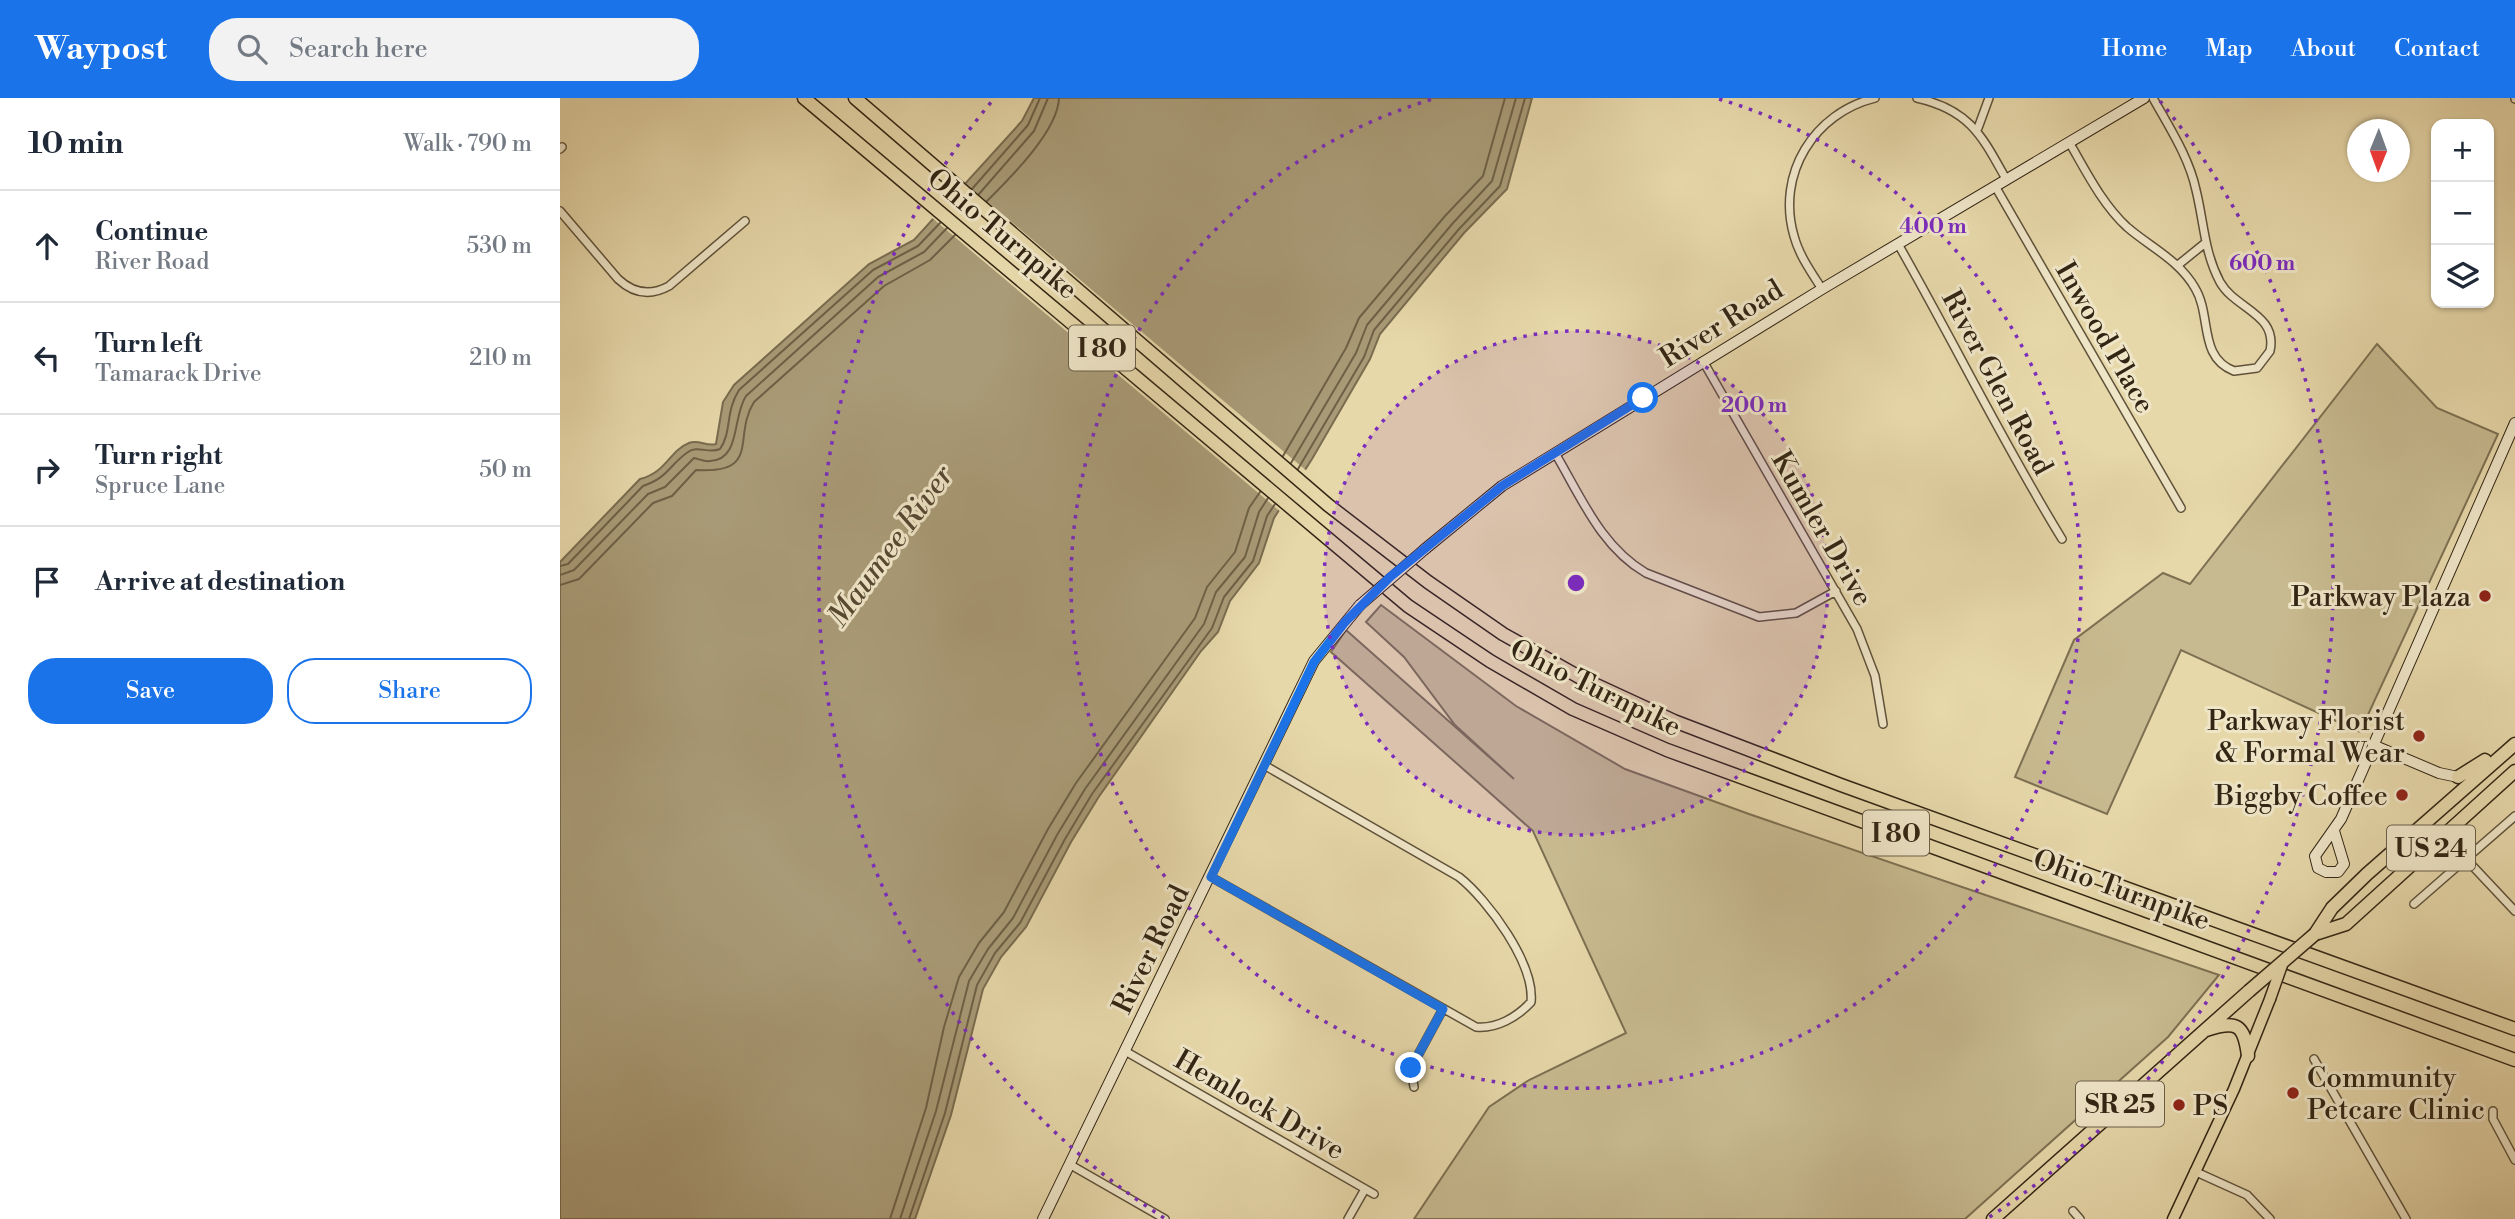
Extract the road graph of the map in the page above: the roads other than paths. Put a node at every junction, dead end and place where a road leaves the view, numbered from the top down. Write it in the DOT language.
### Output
graph roads {
  1 [pos="804,98"];
  2 [pos="855,98"];
  3 [pos="1854,98"];
  4 [pos="1875,98"];
  5 [pos="1917,98"];
  6 [pos="1989,98"];
  7 [pos="2144,98"];
  8 [pos="2153,98"];
  9 [pos="1843,109"];
  10 [pos="1978,128"];
  11 [pos="2070,142"];
  12 [pos="2006,179"];
  13 [pos="1994,186"];
  14 [pos="560,211"];
  15 [pos="745,221"];
  16 [pos="1898,244"];
  17 [pos="2204,244"];
  18 [pos="2178,265"];
  19 [pos="1822,289"];
  20 [pos="1703,361"];
  21 [pos="2515,423"];
  22 [pos="1555,453"];
  23 [pos="2181,508"];
  24 [pos="2062,539"];
  25 [pos="1836,592"];
  26 [pos="1883,724"];
  27 [pos="2515,736"];
  28 [pos="2515,744"];
  29 [pos="2373,745"];
  30 [pos="1264,765"];
  31 [pos="2515,772"];
  32 [pos="2439,773"];
  33 [pos="2458,777"];
  34 [pos="2453,799"];
  35 [pos="2515,816"];
  36 [pos="2334,831"];
  37 [pos="2466,859"];
  38 [pos="1211,877"];
  39 [pos="2414,904"];
  40 [pos="2515,911"];
  41 [pos="2315,934"];
  42 [pos="2282,965"];
  43 [pos="1443,1009"];
  44 [pos="2515,1029"];
  45 [pos="2202,1031"];
  46 [pos="1125,1051"];
  47 [pos="2248,1056"];
  48 [pos="2314,1059"];
  49 [pos="2515,1060"];
  50 [pos="1414,1087"];
  51 [pos="2493,1111"];
  52 [pos="2515,1160"];
  53 [pos="1069,1164"];
  54 [pos="2194,1171"];
  55 [pos="1365,1189"];
  56 [pos="1374,1194"];
  57 [pos="2073,1210"];
  58 [pos="1042,1219"];
  59 [pos="1165,1219"];
  60 [pos="1348,1219"];
  61 [pos="1993,1219"];
  62 [pos="2080,1219"];
  63 [pos="2172,1219"];
  64 [pos="2270,1219"];
  65 [pos="2406,1219"];
  1 -- 49 [label="highway, Ohio Turnpike / I 80"];
  2 -- 44 [label="highway, Ohio Turnpike / I 80"];
  3 -- 9 [label="street"];
  4 -- 9 [label="street"];
  5 -- 10 [label="street"];
  6 -- 10 [label="street"];
  7 -- 11 [label="street, River Road"];
  8 -- 17 [label="street"];
  9 -- 19 [label="street"];
  10 -- 12 [label="street"];
  11 -- 12 [label="street, River Road"];
  11 -- 18 [label="street"];
  12 -- 13 [label="street, River Road"];
  13 -- 16 [label="street, River Road"];
  13 -- 23 [label="street, Inwood Place"];
  14 -- 15 [label="street"];
  16 -- 19 [label="street, River Road"];
  16 -- 24 [label="street, River Glen Road"];
  17 -- 18 [label="street"];
  17 -- 18 [label="street"];
  19 -- 20 [label="street, River Road"];
  20 -- 22 [label="street, River Road"];
  20 -- 25 [label="street, Kumler Drive"];
  21 -- 29 [label="street"];
  22 -- 25 [label="street"];
  22 -- 30 [label="street, River Road, bridge"];
  25 -- 26 [label="street, Kumler Drive"];
  27 -- 33 [label="highway"];
  28 -- 34 [label="highway, US 24"];
  29 -- 32 [label="street"];
  29 -- 36 [label="street"];
  30 -- 38 [label="street, River Road"];
  30 -- 43 [label="street"];
  31 -- 41 [label="highway, US 24"];
  32 -- 33 [label="street"];
  32 -- 34 [label="street"];
  34 -- 41 [label="highway, US 24"];
  35 -- 37 [label="street"];
  37 -- 39 [label="street"];
  37 -- 40 [label="street"];
  38 -- 43 [label="street"];
  38 -- 46 [label="street, River Road"];
  41 -- 42 [label="highway, US 24, bridge"];
  42 -- 45 [label="highway, SR 25, bridge"];
  42 -- 47 [label="main road, US 24, bridge"];
  43 -- 50 [label="street"];
  45 -- 47 [label="highway"];
  45 -- 61 [label="highway, SR 25"];
  46 -- 53 [label="street, River Road"];
  46 -- 55 [label="street, Hemlock Drive"];
  47 -- 54 [label="main road, US 24"];
  48 -- 65 [label="street"];
  51 -- 52 [label="street"];
  53 -- 58 [label="street, River Road"];
  53 -- 59 [label="street"];
  54 -- 63 [label="main road, US 24"];
  54 -- 64 [label="street"];
  55 -- 56 [label="street, Hemlock Drive"];
  55 -- 60 [label="street"];
  57 -- 62 [label="street"];
}
